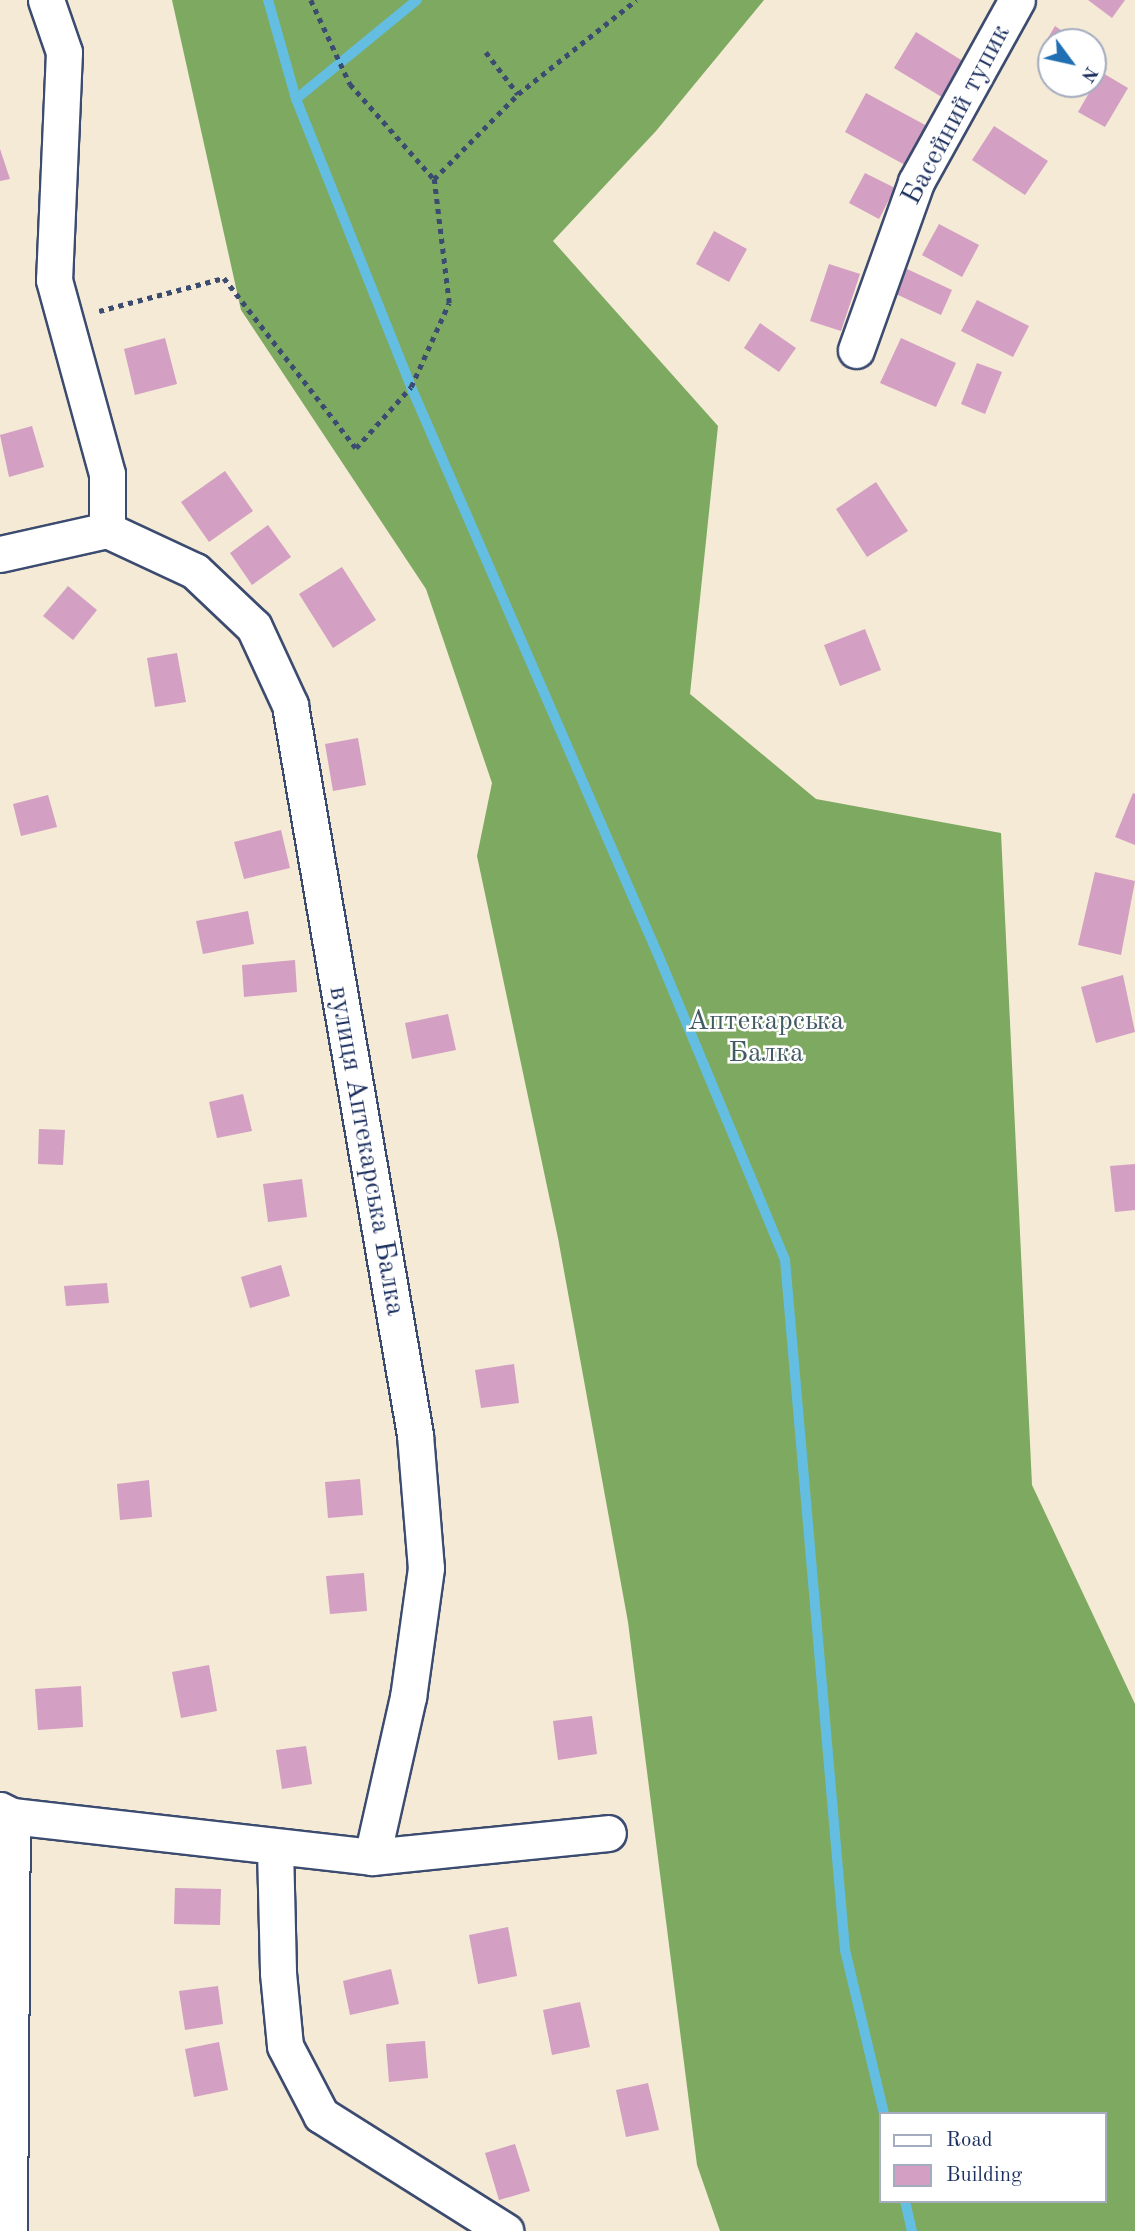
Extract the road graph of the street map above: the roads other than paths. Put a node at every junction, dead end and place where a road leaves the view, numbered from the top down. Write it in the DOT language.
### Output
graph roads {
  1 [pos="46,0"];
  2 [pos="1017,0"];
  3 [pos="856,350"];
  4 [pos="107,530"];
  5 [pos="0,554"];
  6 [pos="6,1813"];
  7 [pos="608,1833"];
  8 [pos="275,1848"];
  9 [pos="372,1857"];
  10 [pos="9,2231"];
  11 [pos="505,2231"];
  1 -- 4 [label="street"];
  2 -- 3 [label="street, Басейний тупик"];
  4 -- 5 [label="street"];
  4 -- 9 [label="street, вулиця Аптекарська Балка"];
  6 -- 8 [label="street"];
  6 -- 10 [label="street"];
  7 -- 9 [label="street"];
  8 -- 9 [label="street"];
  8 -- 11 [label="street"];
}
